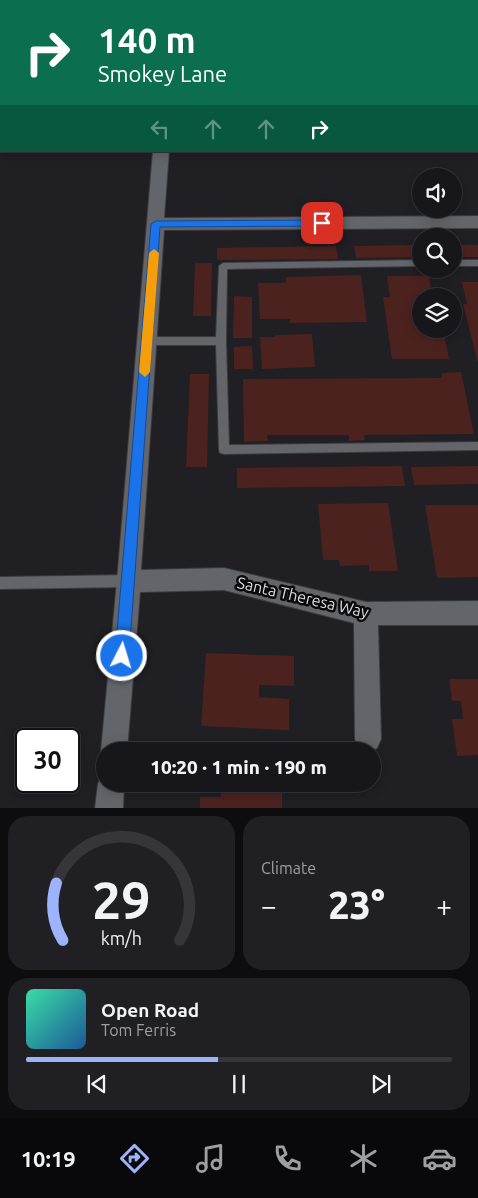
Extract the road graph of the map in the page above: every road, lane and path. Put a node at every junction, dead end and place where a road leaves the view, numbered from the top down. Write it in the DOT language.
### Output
graph roads {
  1 [pos="161,152"];
  2 [pos="478,222"];
  3 [pos="156,224"];
  4 [pos="462,263"];
  5 [pos="478,263"];
  6 [pos="412,264"];
  7 [pos="147,341"];
  8 [pos="221,341"];
  9 [pos="478,446"];
  10 [pos="129,581"];
  11 [pos="0,583"];
  12 [pos="478,613"];
  13 [pos="366,614"];
  14 [pos="368,739"];
  15 [pos="115,742"];
  16 [pos="110,792"];
  17 [pos="109,808"];
  1 -- 3 [label="street"];
  2 -- 3 [label="street"];
  3 -- 7 [label="street"];
  4 -- 5 [label="lane"];
  6 -- 8 [label="lane"];
  7 -- 8 [label="lane"];
  7 -- 10 [label="street"];
  8 -- 9 [label="lane"];
  10 -- 11 [label="lane"];
  10 -- 13 [label="street, Santa Theresa Way"];
  10 -- 15 [label="street"];
  12 -- 13 [label="street, Santa Theresa Way"];
  13 -- 14 [label="street"];
  16 -- 17 [label="street"];
}
